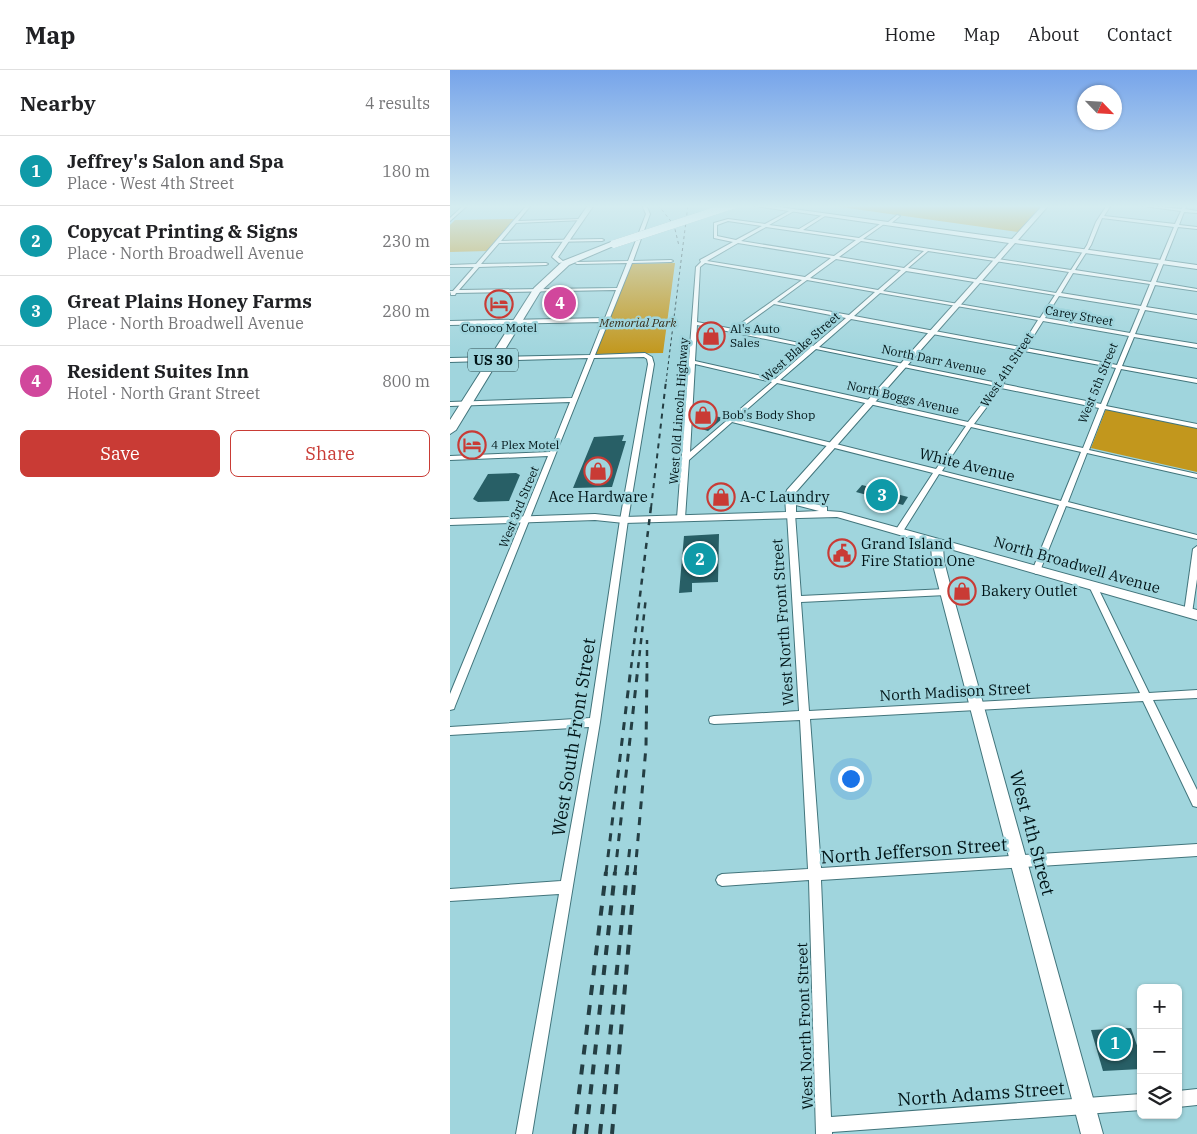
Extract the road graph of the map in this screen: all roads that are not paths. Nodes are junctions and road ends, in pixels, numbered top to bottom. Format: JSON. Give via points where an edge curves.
{"nodes":[{"id":1,"x":487,"y":255,"type":"edge"},
{"id":2,"x":557,"y":255,"type":"edge"},
{"id":3,"x":583,"y":255,"type":"edge"},
{"id":4,"x":633,"y":255,"type":"edge"},
{"id":5,"x":713,"y":255,"type":"edge"},
{"id":6,"x":810,"y":255,"type":"edge"},
{"id":7,"x":842,"y":255,"type":"edge"},
{"id":8,"x":922,"y":255,"type":"edge"},
{"id":9,"x":960,"y":255,"type":"edge"},
{"id":10,"x":1002,"y":255,"type":"edge"},
{"id":11,"x":1083,"y":255,"type":"edge"},
{"id":12,"x":1110,"y":255,"type":"edge"},
{"id":13,"x":1164,"y":255,"type":"edge"},
{"id":14,"x":836,"y":259,"type":"junction"},
{"id":15,"x":997,"y":260,"type":"junction"},
{"id":16,"x":671,"y":261,"type":"dead end"},
{"id":17,"x":702,"y":261,"type":"junction"},
{"id":18,"x":630,"y":262,"type":"junction"},
{"id":19,"x":1161,"y":262,"type":"junction"},
{"id":20,"x":563,"y":263,"type":"junction"},
{"id":21,"x":577,"y":263,"type":"dead end"},
{"id":22,"x":546,"y":264,"type":"dead end"},
{"id":23,"x":478,"y":265,"type":"junction"},
{"id":24,"x":450,"y":266,"type":"edge"},
{"id":25,"x":1197,"y":267,"type":"edge"},
{"id":26,"x":905,"y":270,"type":"junction"},
{"id":27,"x":1072,"y":271,"type":"junction"},
{"id":28,"x":808,"y":279,"type":"junction"},
{"id":29,"x":978,"y":282,"type":"junction"},
{"id":30,"x":1152,"y":283,"type":"junction"},
{"id":31,"x":618,"y":289,"type":"junction"},
{"id":32,"x":537,"y":290,"type":"junction"},
{"id":33,"x":1197,"y":290,"type":"edge"},
{"id":34,"x":452,"y":292,"type":"edge"},
{"id":35,"x":880,"y":292,"type":"junction"},
{"id":36,"x":1056,"y":294,"type":"junction"},
{"id":37,"x":450,"y":297,"type":"edge"},
{"id":38,"x":774,"y":303,"type":"junction"},
{"id":39,"x":957,"y":305,"type":"junction"},
{"id":40,"x":1142,"y":308,"type":"junction"},
{"id":41,"x":1197,"y":316,"type":"edge"},
{"id":42,"x":851,"y":317,"type":"junction"},
{"id":43,"x":1040,"y":319,"type":"junction"},
{"id":44,"x":606,"y":320,"type":"junction"},
{"id":45,"x":517,"y":321,"type":"junction"},
{"id":46,"x":450,"y":323,"type":"edge"},
{"id":47,"x":695,"y":323,"type":"junction"},
{"id":48,"x":734,"y":331,"type":"junction"},
{"id":49,"x":933,"y":332,"type":"junction"},
{"id":50,"x":1131,"y":335,"type":"junction"},
{"id":51,"x":1197,"y":346,"type":"edge"},
{"id":52,"x":816,"y":347,"type":"junction"},
{"id":53,"x":1021,"y":349,"type":"junction"},
{"id":54,"x":591,"y":356,"type":"junction"},
{"id":55,"x":494,"y":359,"type":"junction"},
{"id":56,"x":450,"y":360,"type":"edge"},
{"id":57,"x":692,"y":362,"type":"junction"},
{"id":58,"x":904,"y":365,"type":"junction"},
{"id":59,"x":1118,"y":367,"type":"junction"},
{"id":60,"x":777,"y":381,"type":"junction"},
{"id":61,"x":1197,"y":382,"type":"edge"},
{"id":62,"x":999,"y":385,"type":"junction"},
{"id":63,"x":574,"y":400,"type":"junction"},
{"id":64,"x":870,"y":402,"type":"junction"},
{"id":65,"x":466,"y":403,"type":"junction"},
{"id":66,"x":450,"y":404,"type":"edge"},
{"id":67,"x":1102,"y":406,"type":"junction"},
{"id":68,"x":731,"y":420,"type":"junction"},
{"id":69,"x":970,"y":425,"type":"junction"},
{"id":70,"x":1197,"y":426,"type":"edge"},
{"id":71,"x":450,"y":430,"type":"edge"},
{"id":72,"x":831,"y":445,"type":"junction"},
{"id":73,"x":1084,"y":450,"type":"junction"},
{"id":74,"x":552,"y":454,"type":"junction"},
{"id":75,"x":450,"y":458,"type":"edge"},
{"id":76,"x":686,"y":459,"type":"junction"},
{"id":77,"x":937,"y":472,"type":"junction"},
{"id":78,"x":1197,"y":476,"type":"edge"},
{"id":79,"x":790,"y":497,"type":"junction"},
{"id":80,"x":1063,"y":504,"type":"junction"},
{"id":81,"x":792,"y":514,"type":"junction"},
{"id":82,"x":838,"y":514,"type":"junction"},
{"id":83,"x":681,"y":518,"type":"junction"},
{"id":84,"x":624,"y":520,"type":"junction"},
{"id":85,"x":450,"y":522,"type":"edge"},
{"id":86,"x":524,"y":523,"type":"junction"},
{"id":87,"x":450,"y":530,"type":"edge"},
{"id":88,"x":899,"y":532,"type":"junction"},
{"id":89,"x":1197,"y":537,"type":"edge"},
{"id":90,"x":938,"y":542,"type":"junction"},
{"id":91,"x":1197,"y":549,"type":"edge"},
{"id":92,"x":1036,"y":571,"type":"junction"},
{"id":93,"x":1093,"y":586,"type":"junction"},
{"id":94,"x":946,"y":592,"type":"junction"},
{"id":95,"x":798,"y":599,"type":"junction"},
{"id":96,"x":1192,"y":614,"type":"edge"},
{"id":97,"x":1197,"y":694,"type":"edge"},
{"id":98,"x":1146,"y":698,"type":"junction"},
{"id":99,"x":976,"y":704,"type":"junction"},
{"id":100,"x":450,"y":706,"type":"edge"},
{"id":101,"x":805,"y":715,"type":"junction"},
{"id":102,"x":714,"y":720,"type":"dead end"},
{"id":103,"x":594,"y":722,"type":"junction"},
{"id":104,"x":450,"y":732,"type":"edge"},
{"id":105,"x":1197,"y":802,"type":"edge"},
{"id":106,"x":1197,"y":850,"type":"edge"},
{"id":107,"x":1019,"y":862,"type":"junction"},
{"id":108,"x":815,"y":875,"type":"junction"},
{"id":109,"x":722,"y":880,"type":"dead end"},
{"id":110,"x":567,"y":887,"type":"junction"},
{"id":111,"x":450,"y":895,"type":"edge"},
{"id":112,"x":1197,"y":1098,"type":"edge"},
{"id":113,"x":1182,"y":1099,"type":"edge"},
{"id":114,"x":1137,"y":1102,"type":"edge"},
{"id":115,"x":1084,"y":1106,"type":"junction"},
{"id":116,"x":824,"y":1130,"type":"edge"},
{"id":117,"x":524,"y":1134,"type":"edge"},
{"id":118,"x":1092,"y":1134,"type":"edge"}],
"edges":[{"from":1,"to":23,"type":"street"},
{"from":2,"to":20,"type":"street","via":[[555,258]]},
{"from":3,"to":20,"type":"highway","number":"US 30"},
{"from":4,"to":18,"type":"street","name":"West 3rd Street"},
{"from":5,"to":17,"type":"street"},
{"from":6,"to":14,"type":"street"},
{"from":7,"to":14,"type":"street"},
{"from":8,"to":26,"type":"street","name":"West Blake Street"},
{"from":9,"to":15,"type":"street"},
{"from":10,"to":15,"type":"street"},
{"from":11,"to":27,"type":"street","name":"West 4th Street"},
{"from":12,"to":19,"type":"street"},
{"from":13,"to":19,"type":"street","name":"West 5th Street"},
{"from":14,"to":26,"type":"street"},
{"from":14,"to":28,"type":"street"},
{"from":15,"to":27,"type":"street"},
{"from":15,"to":29,"type":"street"},
{"from":16,"to":18,"type":"street"},
{"from":17,"to":28,"type":"street","name":"Carey Street"},
{"from":17,"to":47,"type":"street","name":"West Old Lincoln Highway","via":[[698,267]]},
{"from":18,"to":21,"type":"street"},
{"from":18,"to":31,"type":"street","name":"West 3rd Street"},
{"from":19,"to":25,"type":"street"},
{"from":19,"to":30,"type":"street","name":"West 5th Street"},
{"from":20,"to":32,"type":"highway","number":"US 30"},
{"from":22,"to":23,"type":"street"},
{"from":23,"to":24,"type":"street"},
{"from":23,"to":34,"type":"street"},
{"from":26,"to":29,"type":"street"},
{"from":26,"to":35,"type":"street","name":"West Blake Street"},
{"from":27,"to":30,"type":"street"},
{"from":27,"to":36,"type":"street","name":"West 4th Street"},
{"from":28,"to":35,"type":"street","name":"Carey Street"},
{"from":28,"to":38,"type":"street"},
{"from":29,"to":36,"type":"street"},
{"from":29,"to":39,"type":"street"},
{"from":30,"to":33,"type":"street"},
{"from":30,"to":40,"type":"street","name":"West 5th Street"},
{"from":31,"to":32,"type":"street"},
{"from":31,"to":44,"type":"street","name":"West 3rd Street"},
{"from":32,"to":34,"type":"street"},
{"from":32,"to":45,"type":"highway","number":"US 30"},
{"from":34,"to":37,"type":"street"},
{"from":35,"to":39,"type":"street","name":"Carey Street"},
{"from":35,"to":42,"type":"street","name":"West Blake Street"},
{"from":36,"to":40,"type":"street"},
{"from":36,"to":43,"type":"street","name":"West 4th Street"},
{"from":38,"to":42,"type":"street"},
{"from":38,"to":48,"type":"street"},
{"from":39,"to":43,"type":"street","name":"Carey Street"},
{"from":39,"to":49,"type":"street"},
{"from":40,"to":41,"type":"street"},
{"from":40,"to":50,"type":"street","name":"West 5th Street"},
{"from":42,"to":49,"type":"street"},
{"from":42,"to":52,"type":"street","name":"West Blake Street"},
{"from":43,"to":50,"type":"street","name":"Carey Street"},
{"from":43,"to":53,"type":"street","name":"West 4th Street"},
{"from":44,"to":45,"type":"street"},
{"from":44,"to":54,"type":"street","name":"West 3rd Street"},
{"from":45,"to":46,"type":"street"},
{"from":45,"to":55,"type":"highway","number":"US 30"},
{"from":47,"to":48,"type":"street","name":"North Darr Avenue"},
{"from":47,"to":57,"type":"street","name":"West Old Lincoln Highway"},
{"from":48,"to":52,"type":"street","name":"North Darr Avenue"},
{"from":49,"to":53,"type":"street"},
{"from":49,"to":58,"type":"street"},
{"from":50,"to":51,"type":"street","name":"Carey Street"},
{"from":50,"to":59,"type":"street","name":"West 5th Street"},
{"from":52,"to":58,"type":"street","name":"North Darr Avenue"},
{"from":52,"to":60,"type":"street","name":"West Blake Street"},
{"from":53,"to":59,"type":"street"},
{"from":53,"to":62,"type":"street","name":"West 4th Street"},
{"from":54,"to":55,"type":"street"},
{"from":54,"to":63,"type":"street","name":"West 3rd Street"},
{"from":54,"to":84,"type":"street","name":"West South Front Street","via":[[638,355],[650,358]]},
{"from":55,"to":56,"type":"street"},
{"from":55,"to":65,"type":"highway","number":"US 30"},
{"from":57,"to":60,"type":"street","name":"North Boggs Avenue"},
{"from":57,"to":76,"type":"street","name":"West Old Lincoln Highway"},
{"from":58,"to":62,"type":"street","name":"North Darr Avenue"},
{"from":58,"to":64,"type":"street"},
{"from":59,"to":61,"type":"street"},
{"from":59,"to":67,"type":"street","name":"West 5th Street"},
{"from":60,"to":64,"type":"street","name":"North Boggs Avenue"},
{"from":60,"to":68,"type":"street","name":"West Blake Street"},
{"from":62,"to":67,"type":"street","name":"North Darr Avenue"},
{"from":62,"to":69,"type":"street","name":"West 4th Street"},
{"from":63,"to":65,"type":"street"},
{"from":63,"to":74,"type":"street","name":"West 3rd Street"},
{"from":64,"to":69,"type":"street","name":"North Boggs Avenue"},
{"from":64,"to":72,"type":"street"},
{"from":65,"to":66,"type":"street"},
{"from":65,"to":71,"type":"highway","number":"US 30"},
{"from":67,"to":70,"type":"street","name":"North Darr Avenue"},
{"from":67,"to":73,"type":"street","name":"West 5th Street"},
{"from":68,"to":72,"type":"street","name":"White Avenue"},
{"from":68,"to":76,"type":"street","name":"West Blake Street"},
{"from":69,"to":73,"type":"street","name":"North Boggs Avenue"},
{"from":69,"to":77,"type":"street","name":"West 4th Street"},
{"from":72,"to":77,"type":"street","name":"White Avenue"},
{"from":72,"to":79,"type":"street"},
{"from":73,"to":78,"type":"street","name":"North Boggs Avenue"},
{"from":73,"to":80,"type":"street","name":"West 5th Street"},
{"from":74,"to":75,"type":"street"},
{"from":74,"to":86,"type":"street","name":"West 3rd Street"},
{"from":76,"to":83,"type":"street","name":"West Old Lincoln Highway"},
{"from":77,"to":80,"type":"street","name":"White Avenue"},
{"from":77,"to":88,"type":"street","name":"West 4th Street"},
{"from":79,"to":81,"type":"street","name":"West North Front Street"},
{"from":79,"to":82,"type":"street","via":[[796,502]]},
{"from":80,"to":89,"type":"street","name":"White Avenue"},
{"from":80,"to":92,"type":"street","name":"West 5th Street"},
{"from":81,"to":82,"type":"street","name":"North Broadwell Avenue"},
{"from":81,"to":83,"type":"street","name":"North Broadwell Avenue"},
{"from":81,"to":95,"type":"street","name":"West North Front Street"},
{"from":82,"to":88,"type":"street","name":"North Broadwell Avenue"},
{"from":83,"to":84,"type":"street","name":"North Broadwell Avenue"},
{"from":84,"to":86,"type":"street","name":"North Broadwell Avenue","via":[[604,525]]},
{"from":84,"to":103,"type":"street","name":"West South Front Street"},
{"from":85,"to":86,"type":"street","name":"North Broadwell Avenue"},
{"from":86,"to":87,"type":"street","name":"North Broadwell Avenue"},
{"from":86,"to":100,"type":"street","name":"West 3rd Street"},
{"from":88,"to":90,"type":"street","name":"North Broadwell Avenue"},
{"from":90,"to":92,"type":"street","name":"North Broadwell Avenue"},
{"from":90,"to":94,"type":"street","name":"West 4th Street","via":[[938,561]]},
{"from":91,"to":96,"type":"street"},
{"from":92,"to":93,"type":"street","name":"North Broadwell Avenue"},
{"from":93,"to":96,"type":"street","name":"North Broadwell Avenue"},
{"from":93,"to":98,"type":"street"},
{"from":94,"to":95,"type":"street"},
{"from":94,"to":99,"type":"street","name":"West 4th Street"},
{"from":95,"to":101,"type":"street","name":"West North Front Street"},
{"from":97,"to":98,"type":"street","name":"North Madison Street"},
{"from":98,"to":99,"type":"street","name":"North Madison Street"},
{"from":98,"to":105,"type":"street"},
{"from":99,"to":101,"type":"street","name":"North Madison Street"},
{"from":99,"to":107,"type":"street","name":"West 4th Street"},
{"from":101,"to":102,"type":"street","name":"North Madison Street"},
{"from":101,"to":108,"type":"street","name":"West North Front Street"},
{"from":103,"to":104,"type":"street"},
{"from":103,"to":110,"type":"street","name":"West South Front Street"},
{"from":106,"to":107,"type":"street","name":"North Jefferson Street"},
{"from":107,"to":108,"type":"street","name":"North Jefferson Street"},
{"from":107,"to":115,"type":"street","name":"West 4th Street"},
{"from":108,"to":109,"type":"street","name":"North Jefferson Street"},
{"from":108,"to":116,"type":"street","name":"West North Front Street"},
{"from":110,"to":111,"type":"street"},
{"from":110,"to":117,"type":"street","name":"West South Front Street"},
{"from":112,"to":113,"type":"street"},
{"from":114,"to":115,"type":"street","name":"North Adams Street"},
{"from":115,"to":116,"type":"street","name":"North Adams Street"},
{"from":115,"to":118,"type":"street","name":"West 4th Street"}]}
